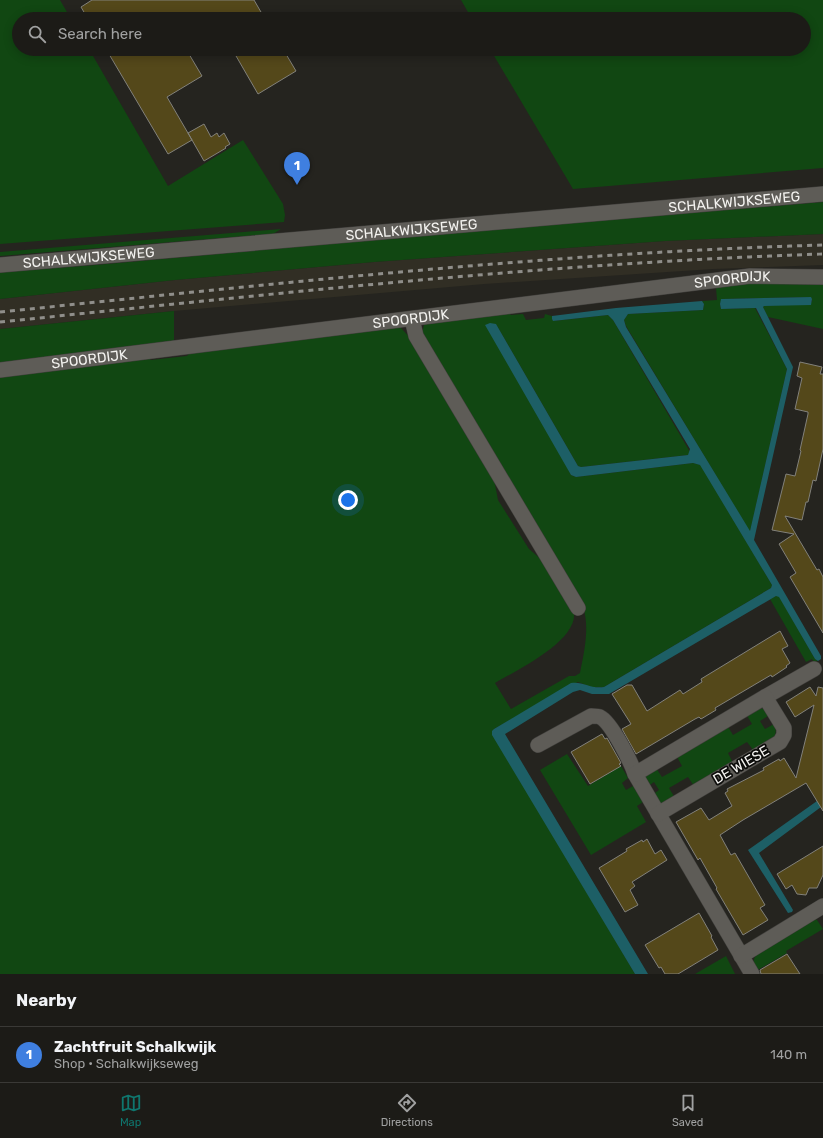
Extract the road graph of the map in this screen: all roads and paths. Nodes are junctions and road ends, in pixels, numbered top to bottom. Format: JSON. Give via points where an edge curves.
{"nodes":[{"id":1,"x":823,"y":194,"type":"edge"},
{"id":2,"x":0,"y":265,"type":"edge"},
{"id":3,"x":823,"y":277,"type":"edge"},
{"id":4,"x":412,"y":319,"type":"junction"},
{"id":5,"x":0,"y":370,"type":"edge"},
{"id":6,"x":578,"y":608,"type":"dead end"},
{"id":7,"x":814,"y":669,"type":"dead end"},
{"id":8,"x":765,"y":697,"type":"junction"},
{"id":9,"x":538,"y":745,"type":"dead end"},
{"id":10,"x":635,"y":774,"type":"junction"},
{"id":11,"x":658,"y":814,"type":"junction"},
{"id":12,"x":823,"y":906,"type":"edge"},
{"id":13,"x":741,"y":956,"type":"junction"},
{"id":14,"x":752,"y":974,"type":"edge"}],
"edges":[{"from":1,"to":2,"type":"street","name":"SCHALKWIJKSEWEG"},
{"from":3,"to":4,"type":"street","name":"SPOORDIJK","via":[[750,276]]},
{"from":4,"to":5,"type":"street","name":"SPOORDIJK"},
{"from":4,"to":6,"type":"street","via":[[416,336]]},
{"from":7,"to":8,"type":"street"},
{"from":8,"to":10,"type":"street"},
{"from":8,"to":11,"type":"street","name":"DE WIESE","via":[[784,728],[780,742]]},
{"from":9,"to":10,"type":"street","via":[[591,716],[599,717],[607,722],[632,764]]},
{"from":10,"to":11,"type":"street"},
{"from":11,"to":13,"type":"street"},
{"from":12,"to":13,"type":"street"},
{"from":13,"to":14,"type":"street"}]}
